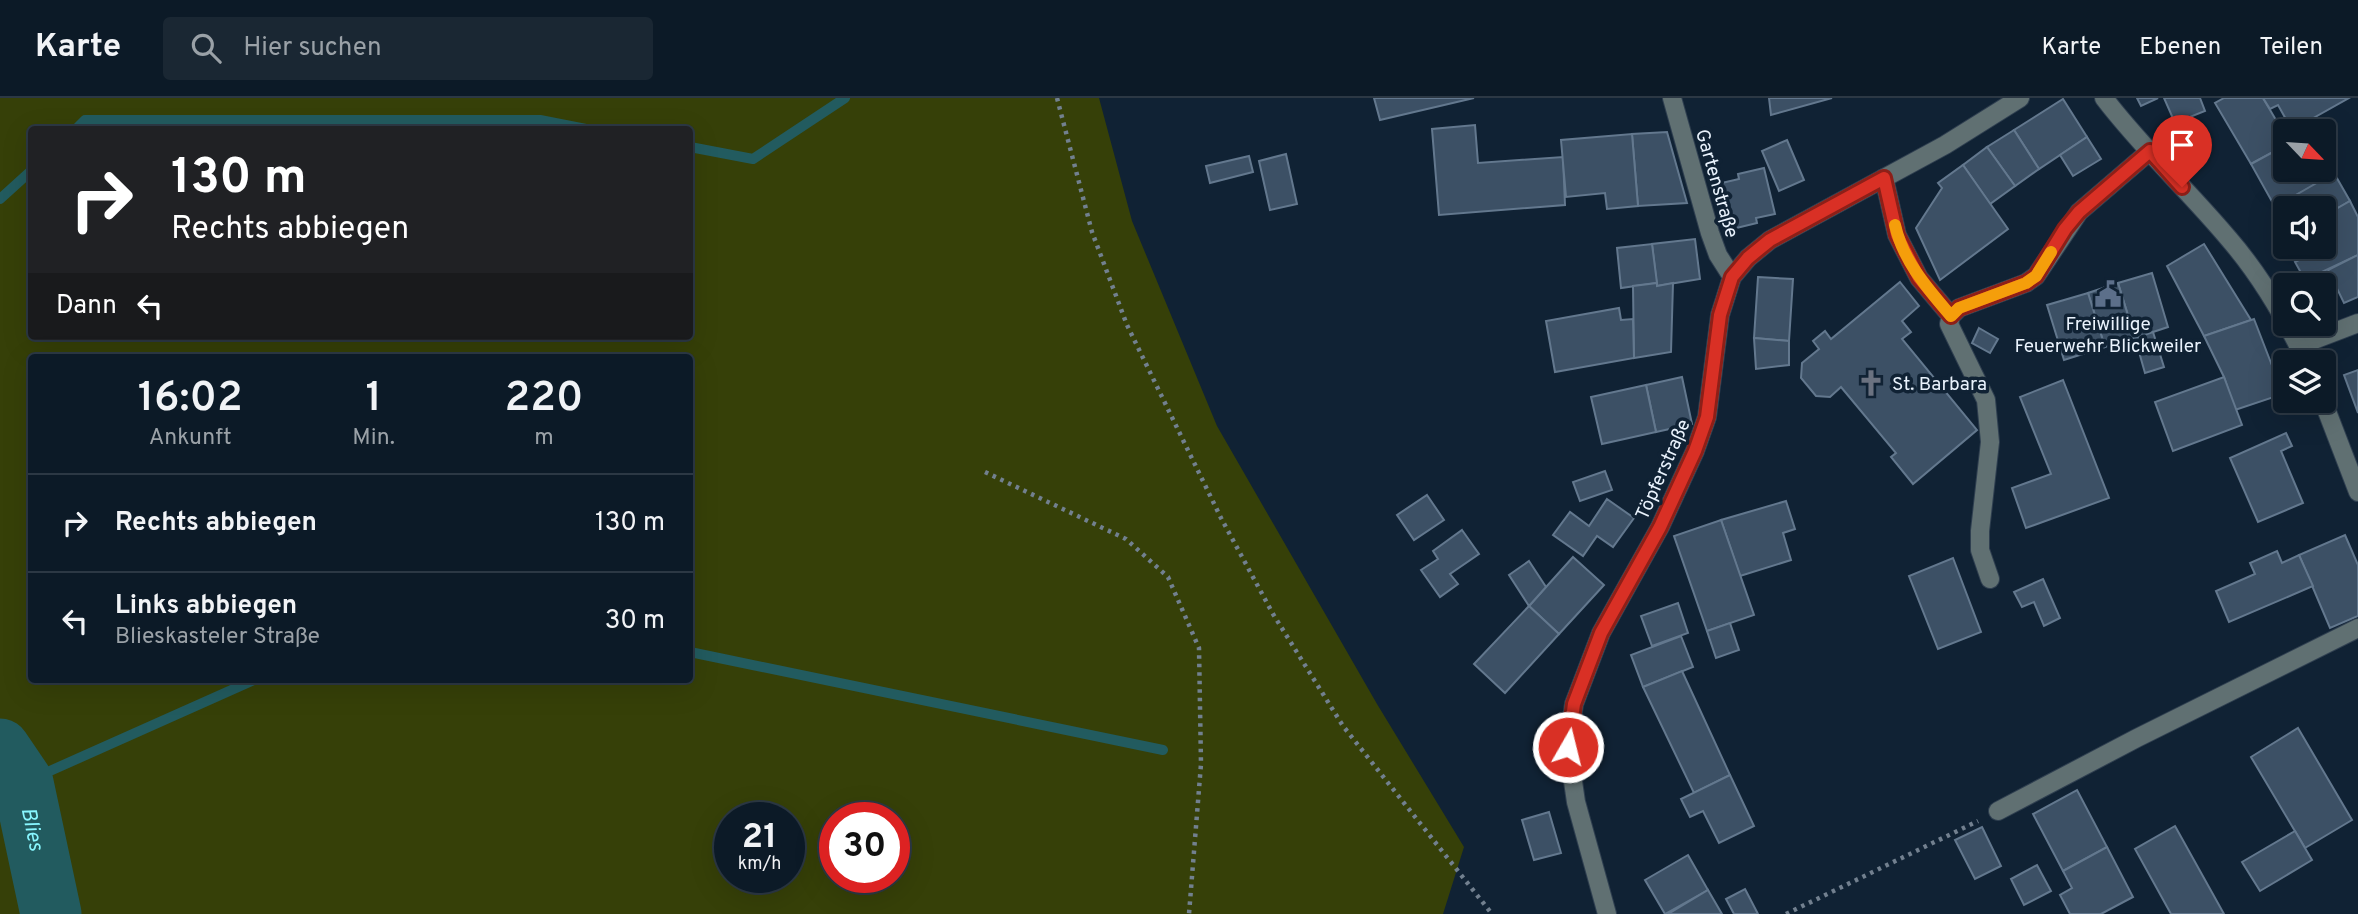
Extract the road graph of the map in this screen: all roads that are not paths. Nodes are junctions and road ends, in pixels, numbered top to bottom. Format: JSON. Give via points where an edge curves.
{"nodes":[{"id":1,"x":1672,"y":98,"type":"edge"},
{"id":2,"x":2020,"y":98,"type":"edge"},
{"id":3,"x":2104,"y":98,"type":"edge"},
{"id":4,"x":2150,"y":151,"type":"junction"},
{"id":5,"x":1884,"y":178,"type":"junction"},
{"id":6,"x":1732,"y":277,"type":"junction"},
{"id":7,"x":1951,"y":316,"type":"junction"},
{"id":8,"x":2358,"y":323,"type":"edge"},
{"id":9,"x":2298,"y":345,"type":"junction"},
{"id":10,"x":2300,"y":350,"type":"edge"},
{"id":11,"x":2328,"y":413,"type":"edge"},
{"id":12,"x":2358,"y":492,"type":"edge"},
{"id":13,"x":1990,"y":579,"type":"dead end"},
{"id":14,"x":2358,"y":628,"type":"edge"},
{"id":15,"x":1998,"y":811,"type":"road end"},
{"id":16,"x":1607,"y":914,"type":"edge"}],
"edges":[{"from":1,"to":6,"type":"street","name":"Gartenstraße","via":[[1710,233]]},
{"from":2,"to":5,"type":"street","name":"Töpferstraße"},
{"from":3,"to":4,"type":"street"},
{"from":4,"to":7,"type":"street","via":[[2079,212],[2036,276],[1959,308]]},
{"from":4,"to":9,"type":"street","via":[[2230,240]]},
{"from":5,"to":6,"type":"street","name":"Töpferstraße","via":[[1770,240]]},
{"from":5,"to":7,"type":"street","via":[[1897,235],[1919,278]]},
{"from":6,"to":16,"type":"street","name":"Töpferstraße","via":[[1720,315],[1707,417],[1695,451],[1660,527],[1601,633],[1574,704],[1568,747],[1573,780]]},
{"from":7,"to":13,"type":"street","via":[[1949,324],[1986,400],[1990,443],[1980,550]]},
{"from":8,"to":9,"type":"street"},
{"from":9,"to":10,"type":"street"},
{"from":11,"to":12,"type":"street"},
{"from":14,"to":15,"type":"street"}]}
